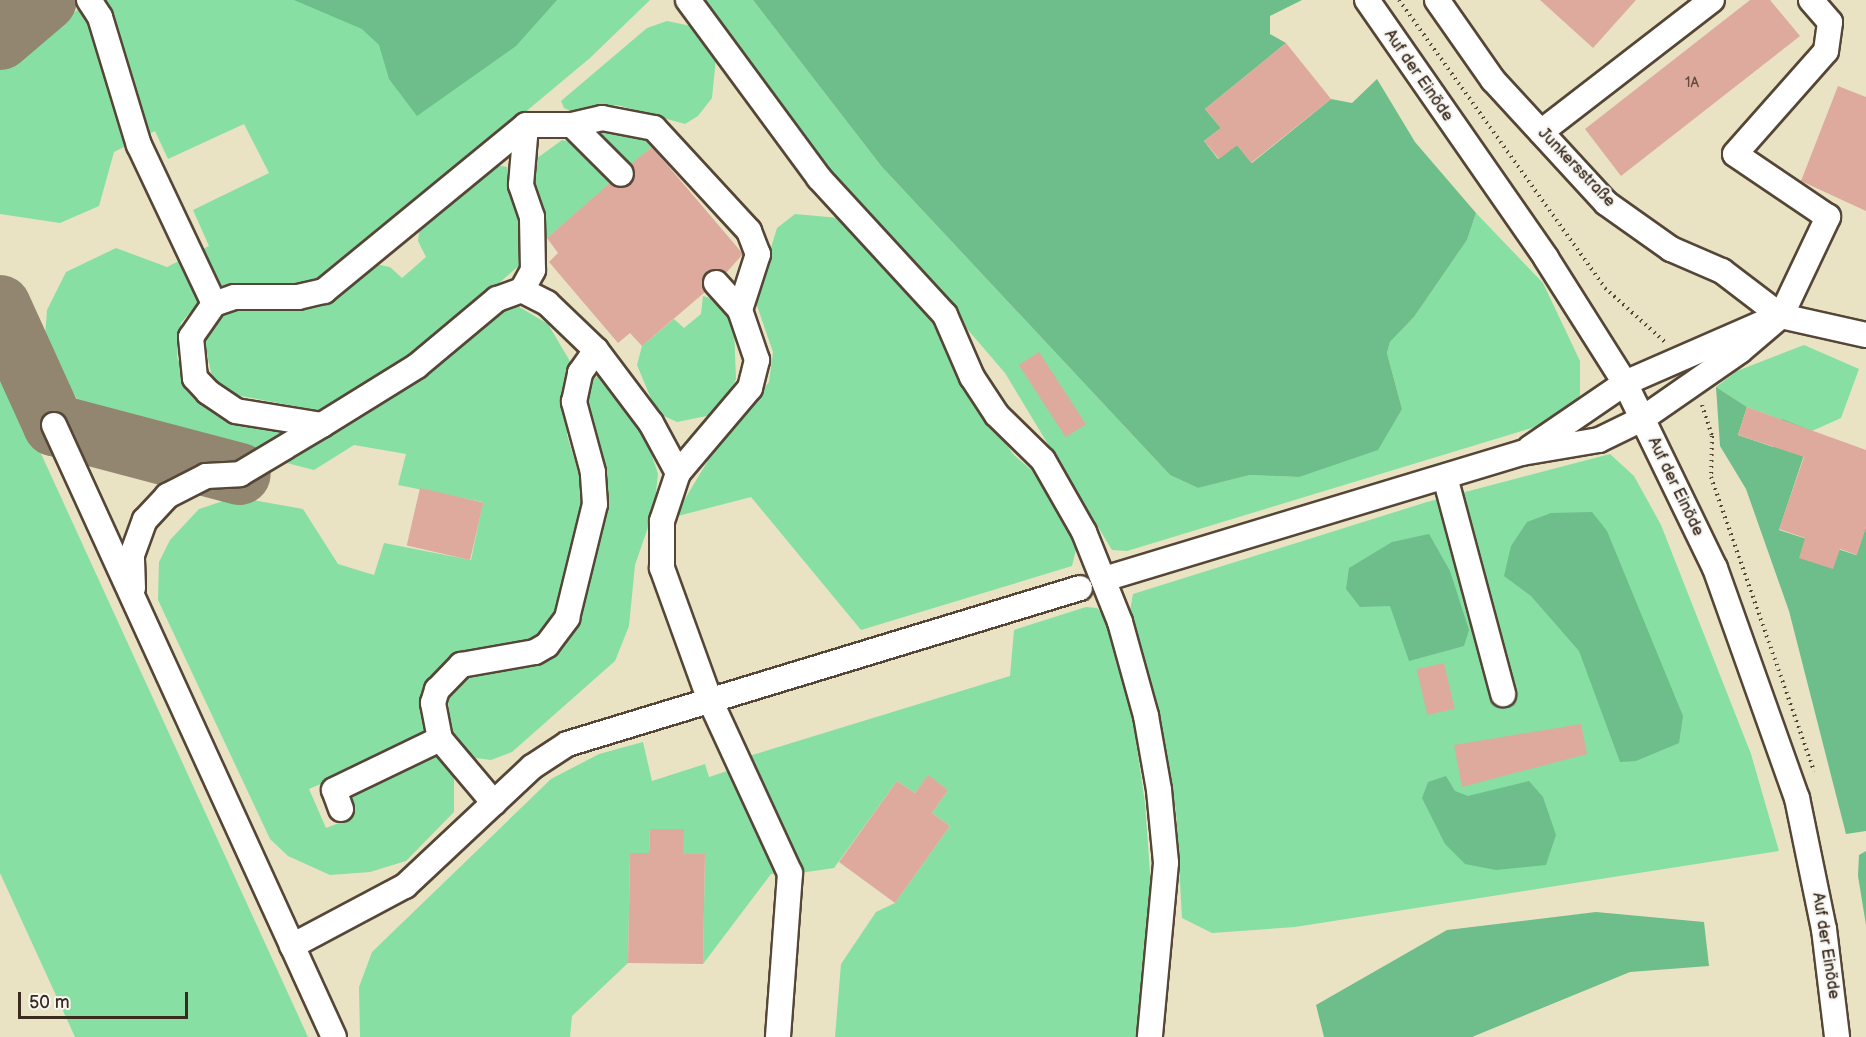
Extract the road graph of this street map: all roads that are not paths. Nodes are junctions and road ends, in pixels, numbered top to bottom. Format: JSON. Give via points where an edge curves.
{"nodes":[{"id":1,"x":89,"y":0,"type":"edge"},
{"id":2,"x":688,"y":0,"type":"edge"},
{"id":3,"x":1366,"y":0,"type":"edge"},
{"id":4,"x":1437,"y":0,"type":"edge"},
{"id":5,"x":1712,"y":0,"type":"edge"},
{"id":6,"x":1811,"y":0,"type":"edge"},
{"id":7,"x":526,"y":125,"type":"junction"},
{"id":8,"x":572,"y":125,"type":"junction"},
{"id":9,"x":1541,"y":132,"type":"junction"},
{"id":10,"x":621,"y":174,"type":"dead end"},
{"id":11,"x":716,"y":283,"type":"dead end"},
{"id":12,"x":522,"y":290,"type":"junction"},
{"id":13,"x":214,"y":304,"type":"junction"},
{"id":14,"x":740,"y":310,"type":"junction"},
{"id":15,"x":1781,"y":316,"type":"junction"},
{"id":16,"x":1866,"y":335,"type":"edge"},
{"id":17,"x":596,"y":350,"type":"junction"},
{"id":18,"x":1625,"y":383,"type":"junction"},
{"id":19,"x":1642,"y":419,"type":"junction"},
{"id":20,"x":54,"y":425,"type":"dead end"},
{"id":21,"x":322,"y":425,"type":"junction"},
{"id":22,"x":1522,"y":453,"type":"junction"},
{"id":23,"x":678,"y":473,"type":"junction"},
{"id":24,"x":1445,"y":477,"type":"junction"},
{"id":25,"x":1104,"y":579,"type":"junction"},
{"id":26,"x":1080,"y":588,"type":"dead end"},
{"id":27,"x":134,"y":598,"type":"junction"},
{"id":28,"x":1503,"y":694,"type":"dead end"},
{"id":29,"x":709,"y":698,"type":"junction"},
{"id":30,"x":440,"y":739,"type":"junction"},
{"id":31,"x":494,"y":803,"type":"junction"},
{"id":32,"x":341,"y":809,"type":"dead end"},
{"id":33,"x":292,"y":946,"type":"junction"},
{"id":34,"x":334,"y":1037,"type":"edge"},
{"id":35,"x":778,"y":1037,"type":"edge"},
{"id":36,"x":1150,"y":1037,"type":"edge"},
{"id":37,"x":1837,"y":1037,"type":"edge"}],
"edges":[{"from":1,"to":13,"type":"street","via":[[100,17],[139,145]]},
{"from":2,"to":25,"type":"street","via":[[819,178],[945,315],[972,377],[997,415],[1059,483]]},
{"from":3,"to":18,"type":"street","name":"Auf der Einöde","via":[[1546,258]]},
{"from":4,"to":9,"type":"street","name":"Junkersstraße","via":[[1493,80]]},
{"from":5,"to":9,"type":"street"},
{"from":6,"to":15,"type":"street","via":[[1830,22],[1826,51],[1736,154],[1828,217]]},
{"from":7,"to":8,"type":"street"},
{"from":7,"to":12,"type":"street","via":[[521,185],[532,217],[533,270]]},
{"from":7,"to":13,"type":"street","via":[[324,291],[298,297],[255,294]]},
{"from":8,"to":10,"type":"street"},
{"from":8,"to":14,"type":"street","via":[[602,118],[654,128],[749,231],[758,254]]},
{"from":9,"to":15,"type":"street","name":"Junkersstraße","via":[[1606,203],[1671,249],[1722,271]]},
{"from":11,"to":14,"type":"street"},
{"from":12,"to":17,"type":"street","via":[[547,303]]},
{"from":12,"to":21,"type":"street","via":[[497,299],[417,366]]},
{"from":13,"to":21,"type":"street","via":[[191,337],[195,378],[236,411]]},
{"from":14,"to":23,"type":"street","via":[[757,360],[750,388]]},
{"from":15,"to":16,"type":"street","name":"Junkersstraße"},
{"from":15,"to":18,"type":"street","via":[[1675,356]]},
{"from":15,"to":19,"type":"street"},
{"from":17,"to":23,"type":"street","via":[[651,423]]},
{"from":17,"to":30,"type":"street","via":[[580,373],[574,402],[593,472],[595,504],[567,618],[551,641],[535,651],[473,660],[448,676],[433,703]]},
{"from":18,"to":19,"type":"street","name":"Auf der Einöde"},
{"from":18,"to":22,"type":"street"},
{"from":19,"to":22,"type":"street","via":[[1599,440]]},
{"from":19,"to":37,"type":"street","name":"Auf der Einöde","via":[[1715,568],[1775,726],[1810,850]]},
{"from":20,"to":27,"type":"street"},
{"from":21,"to":27,"type":"street","via":[[240,474],[206,476],[167,496],[146,520],[132,555]]},
{"from":22,"to":24,"type":"street"},
{"from":23,"to":29,"type":"street","via":[[662,520],[662,568]]},
{"from":24,"to":25,"type":"street"},
{"from":24,"to":28,"type":"street"},
{"from":25,"to":36,"type":"street","via":[[1146,716],[1163,827],[1164,899]]},
{"from":26,"to":29,"type":"street"},
{"from":27,"to":33,"type":"street"},
{"from":29,"to":31,"type":"street","via":[[567,744]]},
{"from":29,"to":35,"type":"street","via":[[790,873]]},
{"from":30,"to":31,"type":"street"},
{"from":30,"to":32,"type":"street","via":[[334,790]]},
{"from":31,"to":33,"type":"street","via":[[405,886]]},
{"from":33,"to":34,"type":"street"}]}
